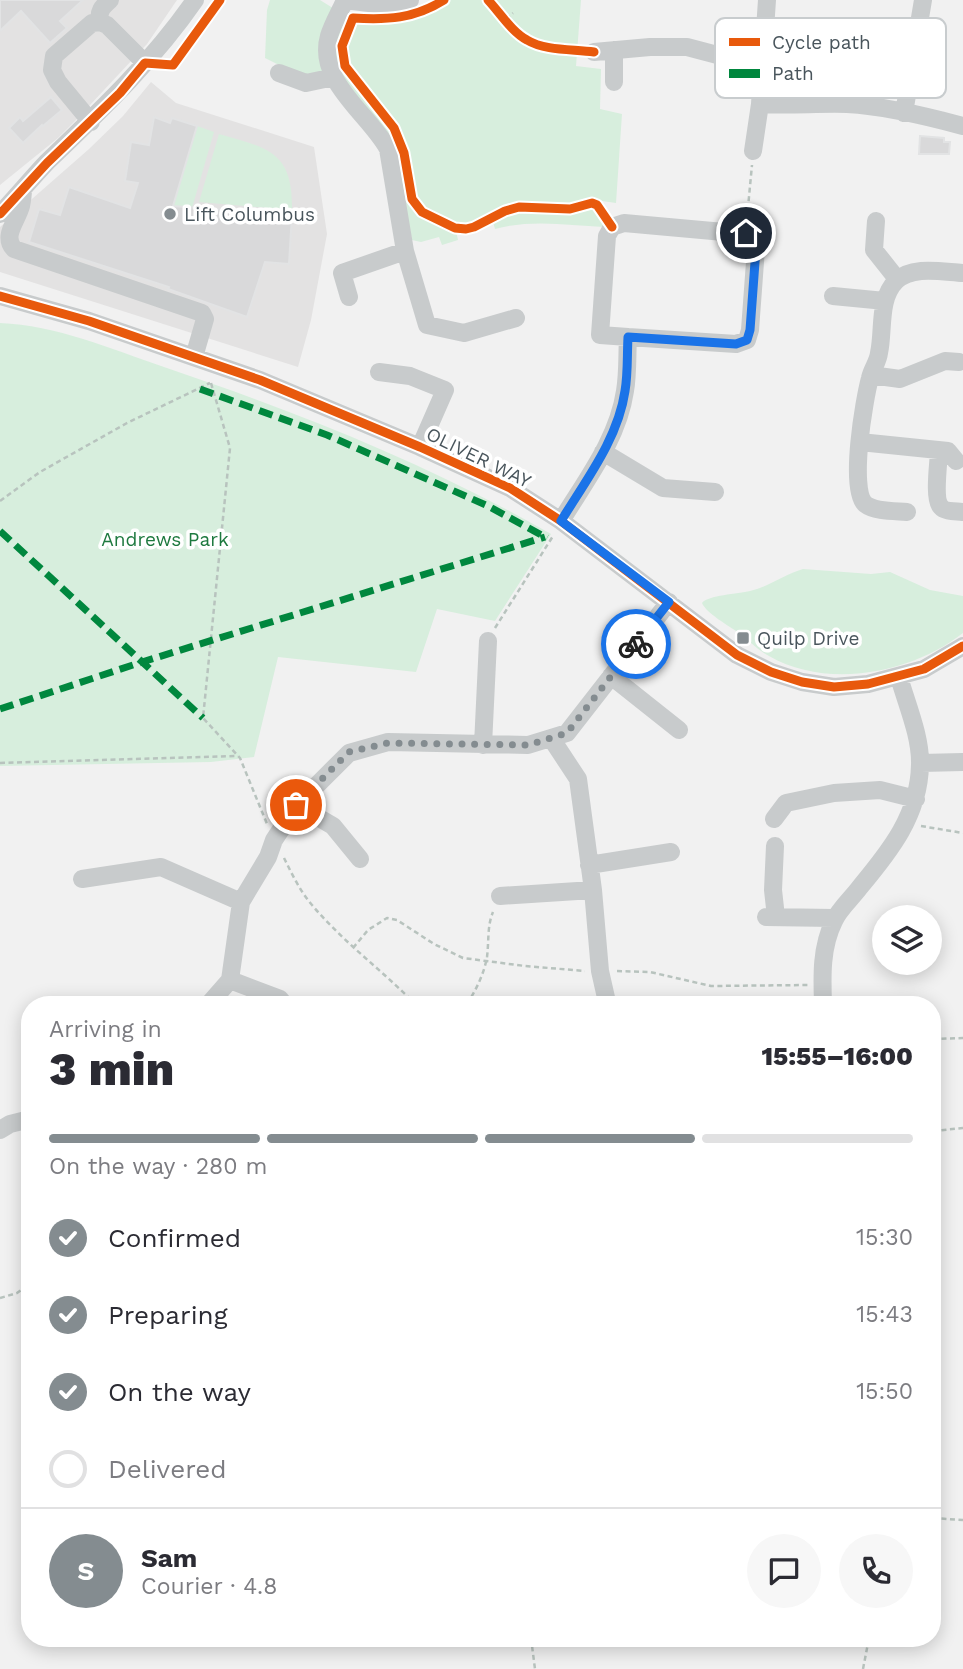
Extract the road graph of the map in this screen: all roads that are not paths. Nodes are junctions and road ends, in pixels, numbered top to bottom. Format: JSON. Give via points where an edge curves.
{"nodes":[{"id":1,"x":110,"y":0,"type":"edge"},
{"id":2,"x":195,"y":0,"type":"edge"},
{"id":3,"x":345,"y":0,"type":"edge"},
{"id":4,"x":768,"y":0,"type":"edge"},
{"id":5,"x":923,"y":0,"type":"edge"},
{"id":6,"x":406,"y":1,"type":"edge"},
{"id":7,"x":767,"y":18,"type":"edge"},
{"id":8,"x":920,"y":18,"type":"edge"},
{"id":9,"x":100,"y":22,"type":"junction"},
{"id":10,"x":614,"y":50,"type":"junction"},
{"id":11,"x":594,"y":52,"type":"dead end"},
{"id":12,"x":715,"y":54,"type":"edge"},
{"id":13,"x":145,"y":63,"type":"junction"},
{"id":14,"x":279,"y":73,"type":"dead end"},
{"id":15,"x":334,"y":77,"type":"junction"},
{"id":16,"x":614,"y":82,"type":"dead end"},
{"id":17,"x":760,"y":98,"type":"edge"},
{"id":18,"x":907,"y":98,"type":"edge"},
{"id":19,"x":760,"y":104,"type":"junction"},
{"id":20,"x":904,"y":113,"type":"junction"},
{"id":21,"x":91,"y":122,"type":"junction"},
{"id":22,"x":963,"y":126,"type":"edge"},
{"id":23,"x":753,"y":151,"type":"road end"},
{"id":24,"x":12,"y":199,"type":"edge"},
{"id":25,"x":0,"y":214,"type":"edge"},
{"id":26,"x":876,"y":221,"type":"dead end"},
{"id":27,"x":405,"y":251,"type":"junction"},
{"id":28,"x":963,"y":273,"type":"edge"},
{"id":29,"x":897,"y":279,"type":"junction"},
{"id":30,"x":0,"y":296,"type":"edge"},
{"id":31,"x":833,"y":296,"type":"dead end"},
{"id":32,"x":349,"y":297,"type":"dead end"},
{"id":33,"x":885,"y":301,"type":"junction"},
{"id":34,"x":0,"y":303,"type":"edge"},
{"id":35,"x":24,"y":304,"type":"junction"},
{"id":36,"x":516,"y":318,"type":"dead end"},
{"id":37,"x":628,"y":337,"type":"junction"},
{"id":38,"x":194,"y":357,"type":"junction"},
{"id":39,"x":959,"y":362,"type":"dead end"},
{"id":40,"x":379,"y":372,"type":"dead end"},
{"id":41,"x":871,"y":376,"type":"junction"},
{"id":42,"x":860,"y":442,"type":"junction"},
{"id":43,"x":420,"y":447,"type":"junction"},
{"id":44,"x":939,"y":450,"type":"junction"},
{"id":45,"x":603,"y":452,"type":"junction"},
{"id":46,"x":956,"y":461,"type":"dead end"},
{"id":47,"x":715,"y":492,"type":"dead end"},
{"id":48,"x":907,"y":512,"type":"dead end"},
{"id":49,"x":963,"y":512,"type":"edge"},
{"id":50,"x":561,"y":521,"type":"junction"},
{"id":51,"x":669,"y":602,"type":"junction"},
{"id":52,"x":488,"y":641,"type":"road end"},
{"id":53,"x":963,"y":646,"type":"edge"},
{"id":54,"x":611,"y":676,"type":"junction"},
{"id":55,"x":899,"y":677,"type":"junction"},
{"id":56,"x":679,"y":730,"type":"dead end"},
{"id":57,"x":551,"y":738,"type":"junction"},
{"id":58,"x":483,"y":745,"type":"junction"},
{"id":59,"x":963,"y":762,"type":"edge"},
{"id":60,"x":921,"y":763,"type":"junction"},
{"id":61,"x":916,"y":799,"type":"junction"},
{"id":62,"x":296,"y":805,"type":"junction"},
{"id":63,"x":774,"y":819,"type":"dead end"},
{"id":64,"x":775,"y":846,"type":"dead end"},
{"id":65,"x":671,"y":852,"type":"dead end"},
{"id":66,"x":360,"y":859,"type":"dead end"},
{"id":67,"x":589,"y":865,"type":"junction"},
{"id":68,"x":82,"y":879,"type":"dead end"},
{"id":69,"x":593,"y":890,"type":"junction"},
{"id":70,"x":500,"y":896,"type":"road end"},
{"id":71,"x":241,"y":902,"type":"junction"},
{"id":72,"x":834,"y":918,"type":"junction"},
{"id":73,"x":230,"y":979,"type":"junction"},
{"id":74,"x":216,"y":996,"type":"edge"},
{"id":75,"x":272,"y":996,"type":"edge"},
{"id":76,"x":606,"y":996,"type":"edge"},
{"id":77,"x":822,"y":996,"type":"edge"},
{"id":78,"x":21,"y":1121,"type":"edge"},
{"id":79,"x":0,"y":1130,"type":"edge"}],
"edges":[{"from":1,"to":9,"type":"street","via":[[101,8]]},
{"from":2,"to":13,"type":"street"},
{"from":3,"to":6,"type":"street","via":[[385,5]]},
{"from":3,"to":15,"type":"street","via":[[328,43]]},
{"from":4,"to":7,"type":"street"},
{"from":5,"to":8,"type":"street"},
{"from":9,"to":13,"type":"street"},
{"from":9,"to":21,"type":"street","via":[[92,23],[54,56],[52,70]]},
{"from":10,"to":11,"type":"street"},
{"from":10,"to":12,"type":"street","via":[[687,47]]},
{"from":10,"to":16,"type":"street"},
{"from":13,"to":21,"type":"street"},
{"from":14,"to":15,"type":"street","via":[[306,83]]},
{"from":15,"to":27,"type":"street","via":[[388,149]]},
{"from":17,"to":19,"type":"street"},
{"from":18,"to":20,"type":"street"},
{"from":19,"to":20,"type":"street","via":[[848,104]]},
{"from":19,"to":23,"type":"street"},
{"from":20,"to":22,"type":"street"},
{"from":21,"to":24,"type":"street"},
{"from":24,"to":25,"type":"street"},
{"from":24,"to":38,"type":"street","via":[[21,206],[9,236],[14,249],[202,313],[205,319]]},
{"from":26,"to":29,"type":"street","via":[[874,250]]},
{"from":27,"to":32,"type":"street","via":[[342,273]]},
{"from":27,"to":36,"type":"street","via":[[427,326],[464,333]]},
{"from":28,"to":29,"type":"street","via":[[915,272]]},
{"from":29,"to":33,"type":"street"},
{"from":30,"to":35,"type":"street","name":"OLIVER WAY"},
{"from":31,"to":33,"type":"street"},
{"from":33,"to":41,"type":"street","via":[[880,350]]},
{"from":34,"to":35,"type":"street","name":"OLIVER WAY"},
{"from":35,"to":38,"type":"street","name":"OLIVER WAY"},
{"from":37,"to":37,"type":"street","via":[[600,335],[607,236],[612,227],[624,223],[757,235],[747,340],[736,344]]},
{"from":37,"to":45,"type":"street","via":[[626,390]]},
{"from":38,"to":43,"type":"street","name":"OLIVER WAY"},
{"from":39,"to":41,"type":"street","via":[[945,361],[900,379]]},
{"from":40,"to":43,"type":"street","via":[[410,376],[445,390]]},
{"from":41,"to":42,"type":"street"},
{"from":42,"to":44,"type":"street"},
{"from":42,"to":48,"type":"street","via":[[857,487],[864,503]]},
{"from":43,"to":50,"type":"street","name":"OLIVER WAY","via":[[510,488]]},
{"from":44,"to":46,"type":"street"},
{"from":44,"to":49,"type":"street","via":[[939,504]]},
{"from":45,"to":47,"type":"street","via":[[663,488]]},
{"from":45,"to":50,"type":"street"},
{"from":50,"to":51,"type":"street","name":"OLIVER WAY"},
{"from":51,"to":54,"type":"street"},
{"from":51,"to":55,"type":"street","name":"OLIVER WAY","via":[[737,655],[771,672],[834,687]]},
{"from":52,"to":58,"type":"street"},
{"from":53,"to":55,"type":"street","name":"OLIVER WAY"},
{"from":54,"to":56,"type":"street"},
{"from":54,"to":57,"type":"street","via":[[567,733]]},
{"from":55,"to":60,"type":"street"},
{"from":57,"to":58,"type":"street","via":[[528,745]]},
{"from":57,"to":67,"type":"street","via":[[578,779]]},
{"from":58,"to":62,"type":"street","via":[[388,743],[349,752]]},
{"from":59,"to":60,"type":"street"},
{"from":60,"to":61,"type":"street"},
{"from":61,"to":63,"type":"street","via":[[880,790],[834,793],[786,803]]},
{"from":61,"to":72,"type":"street","via":[[888,853]]},
{"from":62,"to":66,"type":"street","via":[[333,827]]},
{"from":62,"to":71,"type":"street"},
{"from":64,"to":72,"type":"street","via":[[771,917]]},
{"from":65,"to":67,"type":"street"},
{"from":67,"to":69,"type":"street"},
{"from":68,"to":71,"type":"street","via":[[161,867]]},
{"from":69,"to":70,"type":"street"},
{"from":69,"to":76,"type":"street"},
{"from":71,"to":73,"type":"street"},
{"from":72,"to":77,"type":"street","via":[[824,946]]},
{"from":73,"to":74,"type":"street"},
{"from":73,"to":75,"type":"street"},
{"from":78,"to":79,"type":"street"}]}
